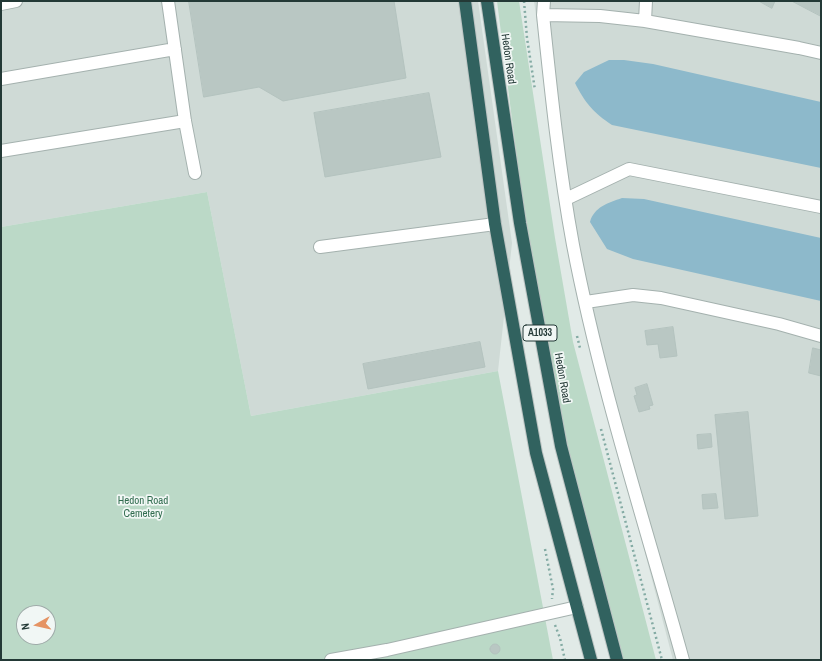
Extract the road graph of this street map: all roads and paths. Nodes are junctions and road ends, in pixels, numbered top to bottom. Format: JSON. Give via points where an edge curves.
{"nodes":[{"id":1,"x":16,"y":1,"type":"edge"},
{"id":2,"x":168,"y":1,"type":"edge"},
{"id":3,"x":465,"y":1,"type":"edge"},
{"id":4,"x":487,"y":1,"type":"edge"},
{"id":5,"x":544,"y":1,"type":"edge"},
{"id":6,"x":646,"y":1,"type":"edge"},
{"id":7,"x":1,"y":4,"type":"edge"},
{"id":8,"x":543,"y":15,"type":"junction"},
{"id":9,"x":645,"y":21,"type":"junction"},
{"id":10,"x":175,"y":49,"type":"junction"},
{"id":11,"x":821,"y":53,"type":"edge"},
{"id":12,"x":1,"y":79,"type":"edge"},
{"id":13,"x":185,"y":121,"type":"junction"},
{"id":14,"x":1,"y":151,"type":"edge"},
{"id":15,"x":195,"y":173,"type":"dead end"},
{"id":16,"x":566,"y":199,"type":"junction"},
{"id":17,"x":821,"y":207,"type":"edge"},
{"id":18,"x":495,"y":224,"type":"junction"},
{"id":19,"x":320,"y":247,"type":"dead end"},
{"id":20,"x":586,"y":302,"type":"junction"},
{"id":21,"x":821,"y":336,"type":"edge"},
{"id":22,"x":576,"y":607,"type":"junction"},
{"id":23,"x":330,"y":660,"type":"edge"},
{"id":24,"x":590,"y":660,"type":"edge"},
{"id":25,"x":617,"y":660,"type":"edge"},
{"id":26,"x":683,"y":660,"type":"edge"}],
"edges":[{"from":1,"to":7,"type":"lane"},
{"from":2,"to":10,"type":"lane"},
{"from":3,"to":18,"type":"highway","number":"A1033"},
{"from":4,"to":25,"type":"highway","name":"Hedon Road","number":"A1033","via":[[520,223],[561,446]]},
{"from":5,"to":8,"type":"lane"},
{"from":6,"to":9,"type":"lane"},
{"from":8,"to":9,"type":"lane","via":[[600,16]]},
{"from":8,"to":16,"type":"lane","via":[[552,105]]},
{"from":9,"to":11,"type":"lane"},
{"from":10,"to":12,"type":"lane"},
{"from":10,"to":13,"type":"lane"},
{"from":13,"to":14,"type":"lane"},
{"from":13,"to":15,"type":"lane"},
{"from":16,"to":17,"type":"lane","via":[[628,169]]},
{"from":16,"to":20,"type":"lane","via":[[573,246]]},
{"from":18,"to":19,"type":"lane"},
{"from":18,"to":22,"type":"highway","number":"A1033","via":[[536,453]]},
{"from":20,"to":21,"type":"lane","via":[[634,294],[779,324]]},
{"from":20,"to":26,"type":"lane","via":[[608,394]]},
{"from":22,"to":23,"type":"lane","via":[[387,650]]},
{"from":22,"to":24,"type":"highway","number":"A1033"}]}
